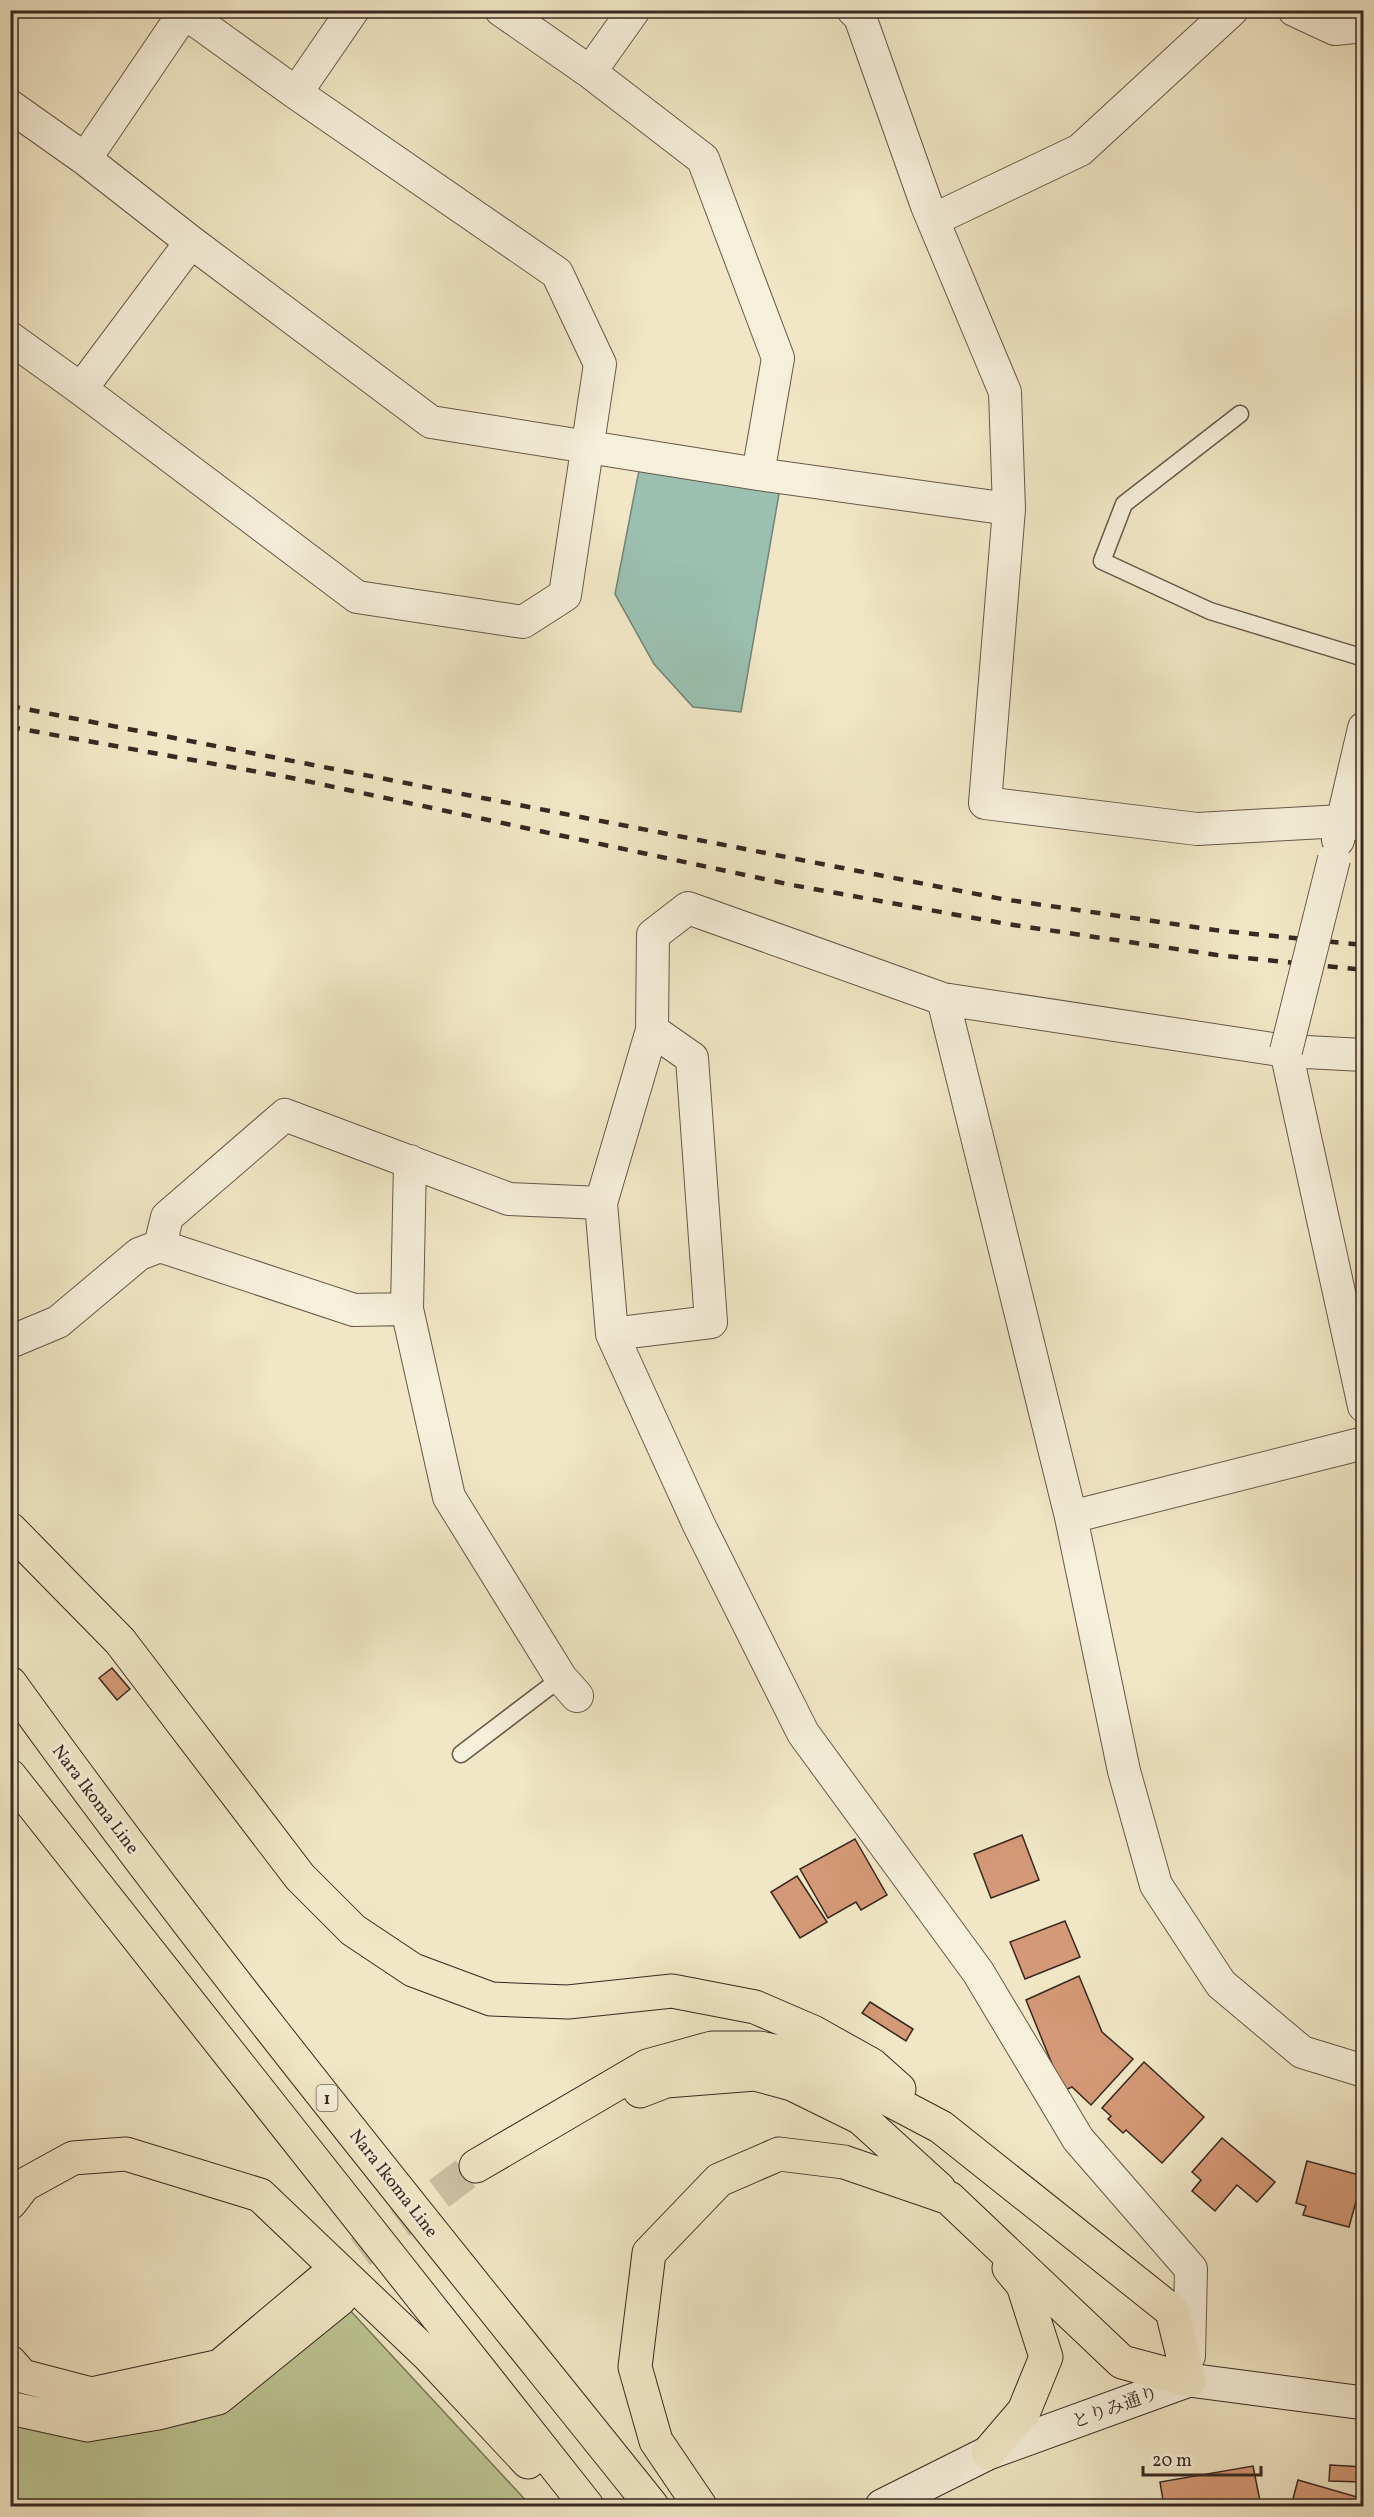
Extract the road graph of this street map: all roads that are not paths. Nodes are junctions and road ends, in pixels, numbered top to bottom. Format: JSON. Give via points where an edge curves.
{"nodes":[{"id":1,"x":353,"y":10,"type":"edge"},
{"id":2,"x":501,"y":10,"type":"edge"},
{"id":3,"x":634,"y":10,"type":"edge"},
{"id":4,"x":853,"y":10,"type":"edge"},
{"id":5,"x":1232,"y":10,"type":"edge"},
{"id":6,"x":1294,"y":10,"type":"edge"},
{"id":7,"x":183,"y":12,"type":"edge"},
{"id":8,"x":1364,"y":26,"type":"edge"},
{"id":9,"x":590,"y":72,"type":"junction"},
{"id":10,"x":296,"y":93,"type":"junction"},
{"id":11,"x":10,"y":106,"type":"edge"},
{"id":12,"x":85,"y":159,"type":"junction"},
{"id":13,"x":933,"y":219,"type":"junction"},
{"id":14,"x":191,"y":242,"type":"junction"},
{"id":15,"x":10,"y":338,"type":"edge"},
{"id":16,"x":81,"y":389,"type":"junction"},
{"id":17,"x":1240,"y":414,"type":"dead end"},
{"id":18,"x":587,"y":446,"type":"junction"},
{"id":19,"x":758,"y":474,"type":"junction"},
{"id":20,"x":1009,"y":509,"type":"junction"},
{"id":21,"x":1364,"y":658,"type":"edge"},
{"id":22,"x":1364,"y":728,"type":"edge"},
{"id":23,"x":1353,"y":823,"type":"edge"},
{"id":24,"x":943,"y":999,"type":"junction"},
{"id":25,"x":652,"y":1030,"type":"junction"},
{"id":26,"x":1286,"y":1051,"type":"junction"},
{"id":27,"x":1364,"y":1055,"type":"edge"},
{"id":28,"x":410,"y":1161,"type":"junction"},
{"id":29,"x":601,"y":1203,"type":"junction"},
{"id":30,"x":160,"y":1246,"type":"junction"},
{"id":31,"x":407,"y":1309,"type":"junction"},
{"id":32,"x":612,"y":1334,"type":"junction"},
{"id":33,"x":10,"y":1342,"type":"edge"},
{"id":34,"x":1364,"y":1406,"type":"edge"},
{"id":35,"x":1364,"y":1443,"type":"edge"},
{"id":36,"x":1071,"y":1517,"type":"junction"},
{"id":37,"x":10,"y":1529,"type":"edge"},
{"id":38,"x":10,"y":1683,"type":"edge"},
{"id":39,"x":569,"y":1687,"type":"joint"},
{"id":40,"x":460,"y":1754,"type":"dead end"},
{"id":41,"x":10,"y":1776,"type":"edge"},
{"id":42,"x":1364,"y":2071,"type":"edge"},
{"id":43,"x":941,"y":2127,"type":"junction"},
{"id":44,"x":949,"y":2198,"type":"junction"},
{"id":45,"x":10,"y":2203,"type":"edge"},
{"id":46,"x":10,"y":2362,"type":"edge"},
{"id":47,"x":1189,"y":2380,"type":"junction"},
{"id":48,"x":1364,"y":2403,"type":"edge"},
{"id":49,"x":10,"y":2408,"type":"edge"},
{"id":50,"x":988,"y":2453,"type":"junction"},
{"id":51,"x":570,"y":2506,"type":"edge"},
{"id":52,"x":587,"y":2506,"type":"edge"},
{"id":53,"x":652,"y":2506,"type":"edge"},
{"id":54,"x":700,"y":2506,"type":"edge"},
{"id":55,"x":882,"y":2506,"type":"edge"}],
"edges":[{"from":1,"to":10,"type":"street"},
{"from":2,"to":9,"type":"street"},
{"from":3,"to":9,"type":"street"},
{"from":4,"to":13,"type":"street","via":[[860,17]]},
{"from":5,"to":13,"type":"street","via":[[1080,150]]},
{"from":6,"to":8,"type":"street","via":[[1335,29]]},
{"from":7,"to":10,"type":"street"},
{"from":7,"to":12,"type":"street"},
{"from":9,"to":19,"type":"street","via":[[703,159],[778,358]]},
{"from":10,"to":18,"type":"street","via":[[557,273],[600,364]]},
{"from":11,"to":12,"type":"street"},
{"from":12,"to":14,"type":"street"},
{"from":13,"to":20,"type":"street","via":[[1005,392]]},
{"from":14,"to":16,"type":"street"},
{"from":14,"to":18,"type":"street","via":[[431,422]]},
{"from":15,"to":16,"type":"street"},
{"from":16,"to":18,"type":"street","via":[[357,597],[523,622],[565,595]]},
{"from":17,"to":21,"type":"lane","via":[[1124,504],[1102,561],[1210,611]]},
{"from":18,"to":19,"type":"street"},
{"from":19,"to":20,"type":"street"},
{"from":20,"to":23,"type":"street","via":[[985,803],[1197,829]]},
{"from":22,"to":23,"type":"street"},
{"from":23,"to":26,"type":"street","bridge":true,"via":[[1334,859]]},
{"from":24,"to":25,"type":"street","via":[[687,908],[653,935]]},
{"from":24,"to":26,"type":"street"},
{"from":24,"to":36,"type":"street"},
{"from":25,"to":29,"type":"street"},
{"from":25,"to":32,"type":"street","via":[[692,1058],[711,1322]]},
{"from":26,"to":27,"type":"street"},
{"from":26,"to":34,"type":"street"},
{"from":28,"to":29,"type":"street","via":[[509,1199]]},
{"from":28,"to":30,"type":"street","via":[[285,1115],[167,1217]]},
{"from":28,"to":31,"type":"street"},
{"from":29,"to":32,"type":"street"},
{"from":30,"to":31,"type":"street","via":[[354,1310]]},
{"from":30,"to":33,"type":"street","via":[[139,1254],[58,1322]]},
{"from":31,"to":39,"type":"street","via":[[449,1497]]},
{"from":32,"to":47,"type":"street","via":[[699,1525],[803,1733],[978,1972],[1078,2139],[1191,2269]]},
{"from":35,"to":36,"type":"street"},
{"from":36,"to":42,"type":"street","via":[[1124,1771],[1156,1885],[1221,1984],[1302,2052]]},
{"from":37,"to":43,"type":"main road","via":[[120,1641],[300,1877],[353,1930],[413,1970],[491,1999],[568,2002],[672,1991],[755,2007],[813,2032],[872,2065]]},
{"from":38,"to":53,"type":"main road","name":"Nara Ikoma Line","number":"1","via":[[229,1973]]},
{"from":39,"to":40,"type":"lane"},
{"from":41,"to":52,"type":"main road"},
{"from":43,"to":44,"type":"main road","via":[[812,2059],[760,2048],[712,2048],[647,2066],[483,2173],[613,2101],[666,2081],[755,2074],[792,2084],[861,2118]]},
{"from":43,"to":47,"type":"main road","via":[[1173,2311]]},
{"from":44,"to":47,"type":"main road","via":[[1122,2362]]},
{"from":44,"to":50,"type":"main road","via":[[1023,2285],[1046,2357],[1024,2411]]},
{"from":44,"to":54,"type":"main road","via":[[844,2162],[779,2154],[719,2180],[649,2253],[635,2367],[656,2441]]},
{"from":45,"to":51,"type":"main road","via":[[24,2185],[73,2158],[126,2154],[260,2195],[428,2355]]},
{"from":46,"to":49,"type":"main road","via":[[21,2376],[91,2394],[220,2366],[331,2290],[218,2398],[87,2425]]},
{"from":47,"to":48,"type":"street","name":"とりみ通り"},
{"from":47,"to":50,"type":"street","name":"とりみ通り"},
{"from":50,"to":55,"type":"street","name":"とりみ通り"}]}
